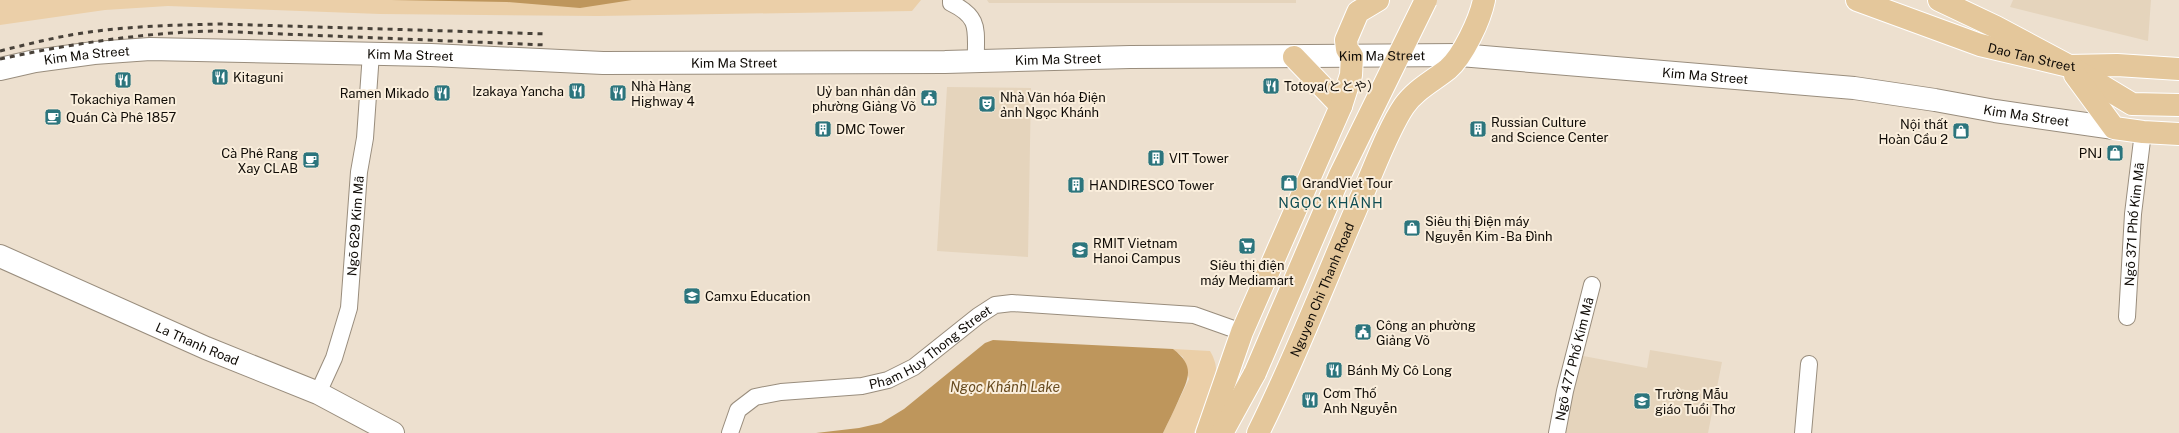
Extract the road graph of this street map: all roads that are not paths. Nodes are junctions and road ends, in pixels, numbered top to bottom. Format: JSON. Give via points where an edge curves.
{"nodes":[{"id":1,"x":951,"y":0,"type":"edge"},
{"id":2,"x":1378,"y":0,"type":"edge"},
{"id":3,"x":1426,"y":0,"type":"edge"},
{"id":4,"x":1484,"y":0,"type":"edge"},
{"id":5,"x":1857,"y":0,"type":"edge"},
{"id":6,"x":1939,"y":0,"type":"edge"},
{"id":7,"x":371,"y":53,"type":"junction"},
{"id":8,"x":1460,"y":55,"type":"junction"},
{"id":9,"x":1294,"y":56,"type":"junction"},
{"id":10,"x":1352,"y":56,"type":"junction"},
{"id":11,"x":976,"y":61,"type":"junction"},
{"id":12,"x":2069,"y":66,"type":"junction"},
{"id":13,"x":0,"y":69,"type":"edge"},
{"id":14,"x":2179,"y":70,"type":"edge"},
{"id":15,"x":2179,"y":105,"type":"edge"},
{"id":16,"x":1341,"y":106,"type":"junction"},
{"id":17,"x":2114,"y":128,"type":"junction"},
{"id":18,"x":1330,"y":132,"type":"junction"},
{"id":19,"x":2143,"y":132,"type":"junction"},
{"id":20,"x":2179,"y":134,"type":"edge"},
{"id":21,"x":1384,"y":146,"type":"junction"},
{"id":22,"x":0,"y":256,"type":"edge"},
{"id":23,"x":1592,"y":285,"type":"dead end"},
{"id":24,"x":2128,"y":317,"type":"dead end"},
{"id":25,"x":1242,"y":332,"type":"junction"},
{"id":26,"x":1809,"y":364,"type":"dead end"},
{"id":27,"x":1255,"y":373,"type":"junction"},
{"id":28,"x":318,"y":393,"type":"junction"},
{"id":29,"x":393,"y":433,"type":"edge"},
{"id":30,"x":730,"y":433,"type":"edge"},
{"id":31,"x":1207,"y":433,"type":"edge"},
{"id":32,"x":1222,"y":433,"type":"edge"},
{"id":33,"x":1243,"y":433,"type":"edge"},
{"id":34,"x":1258,"y":433,"type":"edge"},
{"id":35,"x":1557,"y":433,"type":"edge"},
{"id":36,"x":1803,"y":433,"type":"edge"}],
"edges":[{"from":1,"to":11,"type":"street","via":[[951,3],[966,10],[975,24]]},
{"from":2,"to":10,"type":"main road","via":[[1358,12],[1346,40],[1347,49]]},
{"from":3,"to":27,"type":"main road","bridge":true,"via":[[1340,175]]},
{"from":4,"to":8,"type":"main road","name":"Nguyen Chi Thanh Road"},
{"from":5,"to":12,"type":"main road","name":"Dao Tan Street","via":[[1980,45]]},
{"from":6,"to":12,"type":"main road","name":"Dao Tan Street"},
{"from":7,"to":11,"type":"main road","name":"Kim Ma Street","via":[[611,63]]},
{"from":7,"to":13,"type":"main road","name":"Kim Ma Street","via":[[150,49],[64,57]]},
{"from":7,"to":28,"type":"street","name":"Ngõ 629 Kim Mã","via":[[349,308],[334,358]]},
{"from":8,"to":10,"type":"main road","name":"Kim Ma Street"},
{"from":8,"to":17,"type":"main road","name":"Kim Ma Street","via":[[1854,88]]},
{"from":8,"to":21,"type":"main road","name":"Nguyen Chi Thanh Road","via":[[1449,68],[1420,89],[1404,106]]},
{"from":9,"to":10,"type":"main road","name":"Kim Ma Street"},
{"from":9,"to":11,"type":"main road","name":"Kim Ma Street"},
{"from":9,"to":16,"type":"main road"},
{"from":10,"to":16,"type":"main road","via":[[1351,75]]},
{"from":12,"to":14,"type":"main road","via":[[2117,65]]},
{"from":12,"to":15,"type":"main road","via":[[2132,104]]},
{"from":12,"to":17,"type":"main road"},
{"from":16,"to":18,"type":"main road"},
{"from":17,"to":19,"type":"main road","name":"Kim Ma Street"},
{"from":18,"to":21,"type":"main road","via":[[1346,122],[1358,120],[1372,123],[1377,128]]},
{"from":18,"to":25,"type":"main road"},
{"from":19,"to":20,"type":"main road","name":"Kim Ma Street"},
{"from":19,"to":24,"type":"street","name":"Ngõ 371 Phố Kim Mã","via":[[2133,214]]},
{"from":21,"to":34,"type":"main road","name":"Nguyen Chi Thanh Road","via":[[1284,382]]},
{"from":22,"to":28,"type":"main road","name":"La Thanh Road","via":[[206,348]]},
{"from":23,"to":35,"type":"street","name":"Ngõ 477 Phố Kim Mã"},
{"from":25,"to":30,"type":"street","name":"Pham Huy Thong Street","via":[[1194,315],[1012,302],[995,305],[914,367],[888,380],[862,386],[781,392],[755,397],[738,410]]},
{"from":25,"to":31,"type":"main road"},
{"from":26,"to":36,"type":"street"},
{"from":27,"to":32,"type":"main road"},
{"from":27,"to":33,"type":"main road"},
{"from":28,"to":29,"type":"main road","name":"La Thanh Road"}]}
